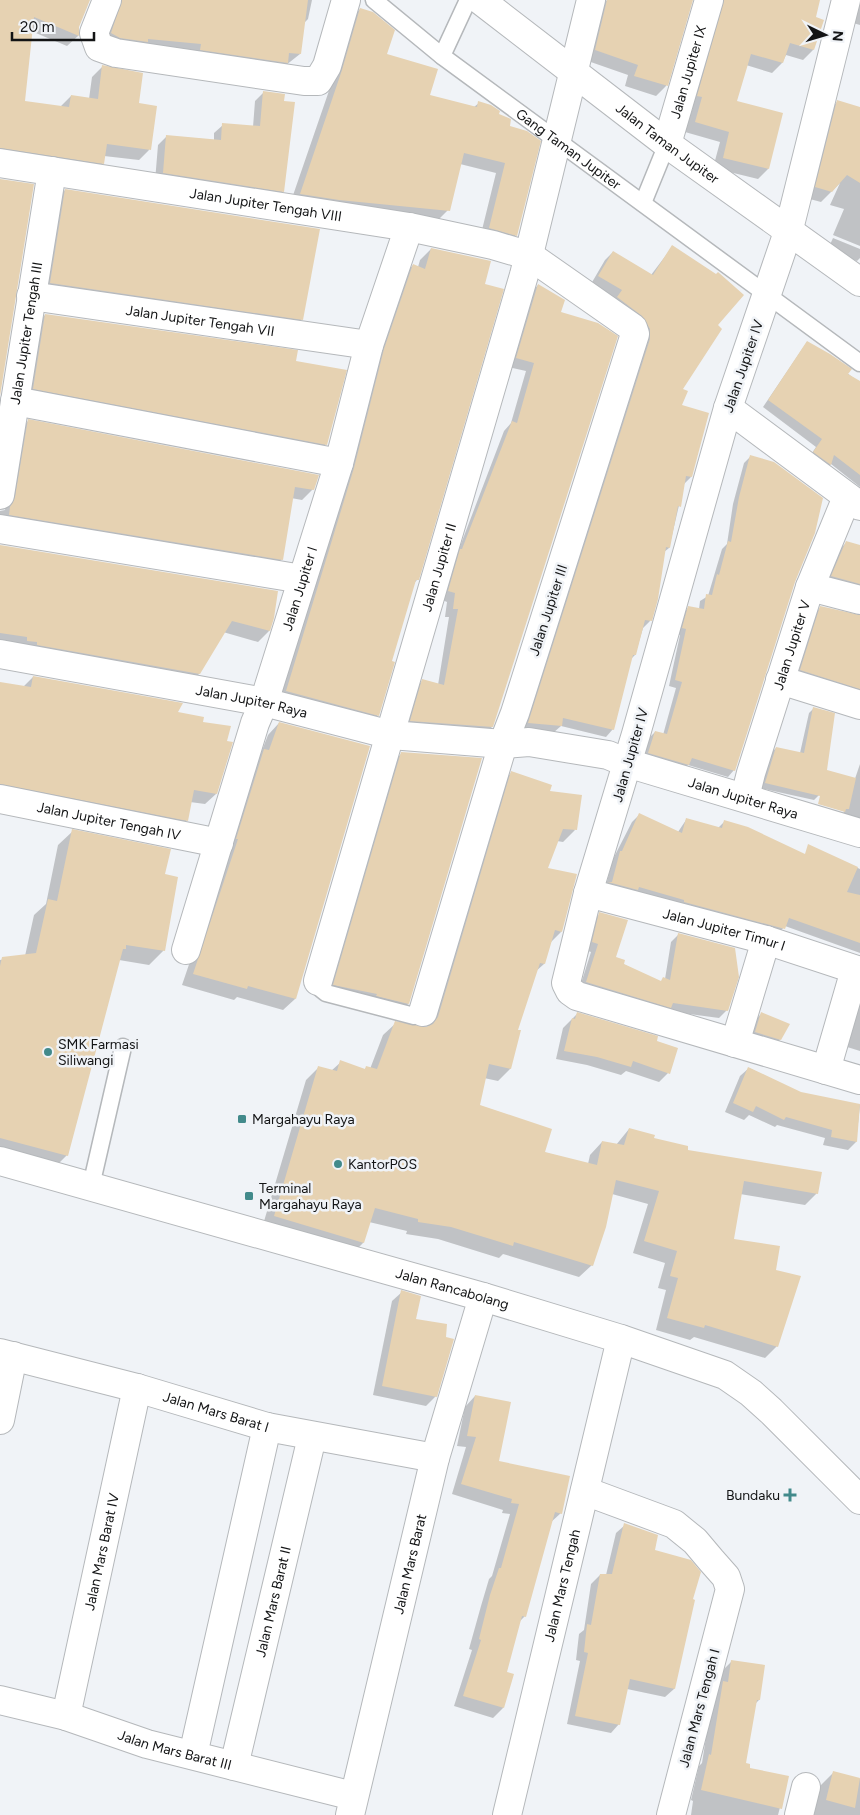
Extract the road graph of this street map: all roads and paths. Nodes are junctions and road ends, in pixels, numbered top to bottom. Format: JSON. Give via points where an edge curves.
{"nodes":[{"id":1,"x":106,"y":0,"type":"edge"},
{"id":2,"x":346,"y":0,"type":"edge"},
{"id":3,"x":374,"y":0,"type":"edge"},
{"id":4,"x":468,"y":0,"type":"edge"},
{"id":5,"x":480,"y":0,"type":"edge"},
{"id":6,"x":591,"y":0,"type":"edge"},
{"id":7,"x":708,"y":0,"type":"edge"},
{"id":8,"x":846,"y":0,"type":"edge"},
{"id":9,"x":442,"y":56,"type":"junction"},
{"id":10,"x":573,"y":72,"type":"junction"},
{"id":11,"x":668,"y":144,"type":"junction"},
{"id":12,"x":556,"y":146,"type":"junction"},
{"id":13,"x":0,"y":163,"type":"edge"},
{"id":14,"x":52,"y":171,"type":"junction"},
{"id":15,"x":643,"y":203,"type":"junction"},
{"id":16,"x":409,"y":227,"type":"junction"},
{"id":17,"x":789,"y":229,"type":"junction"},
{"id":18,"x":530,"y":256,"type":"junction"},
{"id":19,"x":860,"y":282,"type":"edge"},
{"id":20,"x":767,"y":294,"type":"junction"},
{"id":21,"x":31,"y":296,"type":"junction"},
{"id":22,"x":369,"y":345,"type":"junction"},
{"id":23,"x":860,"y":363,"type":"edge"},
{"id":24,"x":15,"y":401,"type":"junction"},
{"id":25,"x":728,"y":408,"type":"junction"},
{"id":26,"x":339,"y":463,"type":"junction"},
{"id":27,"x":0,"y":495,"type":"edge"},
{"id":28,"x":854,"y":502,"type":"edge"},
{"id":29,"x":0,"y":529,"type":"edge"},
{"id":30,"x":302,"y":579,"type":"junction"},
{"id":31,"x":810,"y":587,"type":"junction"},
{"id":32,"x":860,"y":600,"type":"edge"},
{"id":33,"x":0,"y":654,"type":"edge"},
{"id":34,"x":780,"y":680,"type":"junction"},
{"id":35,"x":264,"y":702,"type":"junction"},
{"id":36,"x":860,"y":705,"type":"edge"},
{"id":37,"x":391,"y":735,"type":"junction"},
{"id":38,"x":502,"y":744,"type":"junction"},
{"id":39,"x":628,"y":763,"type":"junction"},
{"id":40,"x":745,"y":797,"type":"junction"},
{"id":41,"x":0,"y":799,"type":"edge"},
{"id":42,"x":860,"y":833,"type":"edge"},
{"id":43,"x":220,"y":843,"type":"junction"},
{"id":44,"x":588,"y":893,"type":"junction"},
{"id":45,"x":766,"y":940,"type":"junction"},
{"id":46,"x":186,"y":950,"type":"dead end"},
{"id":47,"x":858,"y":970,"type":"edge"},
{"id":48,"x":318,"y":982,"type":"joint"},
{"id":49,"x":423,"y":1012,"type":"joint"},
{"id":50,"x":735,"y":1043,"type":"junction"},
{"id":51,"x":123,"y":1047,"type":"dead end"},
{"id":52,"x":826,"y":1070,"type":"junction"},
{"id":53,"x":860,"y":1080,"type":"edge"},
{"id":54,"x":0,"y":1161,"type":"edge"},
{"id":55,"x":91,"y":1186,"type":"junction"},
{"id":56,"x":481,"y":1306,"type":"junction"},
{"id":57,"x":619,"y":1347,"type":"junction"},
{"id":58,"x":6,"y":1354,"type":"edge"},
{"id":59,"x":137,"y":1388,"type":"junction"},
{"id":60,"x":0,"y":1420,"type":"edge"},
{"id":61,"x":266,"y":1427,"type":"junction"},
{"id":62,"x":312,"y":1437,"type":"junction"},
{"id":63,"x":435,"y":1458,"type":"junction"},
{"id":64,"x":585,"y":1491,"type":"junction"},
{"id":65,"x":860,"y":1500,"type":"edge"},
{"id":66,"x":0,"y":1700,"type":"edge"},
{"id":67,"x":66,"y":1716,"type":"junction"},
{"id":68,"x":193,"y":1756,"type":"junction"},
{"id":69,"x":234,"y":1766,"type":"junction"},
{"id":70,"x":806,"y":1787,"type":"dead end"},
{"id":71,"x":351,"y":1806,"type":"edge"},
{"id":72,"x":507,"y":1815,"type":"edge"},
{"id":73,"x":671,"y":1815,"type":"edge"},
{"id":74,"x":799,"y":1815,"type":"edge"}],
"edges":[{"from":1,"to":2,"type":"street","via":[[94,33],[99,47],[116,53],[304,81],[318,81],[327,66]]},
{"from":3,"to":9,"type":"lane","name":"Gang Taman Jupiter"},
{"from":4,"to":9,"type":"lane"},
{"from":5,"to":10,"type":"street","name":"Jalan Taman Jupiter"},
{"from":6,"to":10,"type":"street","name":"Jalan Jupiter II"},
{"from":7,"to":11,"type":"street","name":"Jalan Jupiter IX"},
{"from":8,"to":17,"type":"street","name":"Jalan Jupiter IV"},
{"from":9,"to":12,"type":"lane","name":"Gang Taman Jupiter"},
{"from":10,"to":11,"type":"street","name":"Jalan Taman Jupiter"},
{"from":10,"to":12,"type":"street","name":"Jalan Jupiter II"},
{"from":11,"to":15,"type":"lane"},
{"from":11,"to":17,"type":"street","name":"Jalan Taman Jupiter"},
{"from":12,"to":15,"type":"lane","name":"Gang Taman Jupiter"},
{"from":12,"to":18,"type":"street","name":"Jalan Jupiter II"},
{"from":13,"to":14,"type":"street","name":"Jalan Jupiter Tengah VIII"},
{"from":14,"to":16,"type":"street","name":"Jalan Jupiter Tengah VIII"},
{"from":14,"to":21,"type":"street","name":"Jalan Jupiter Tengah III"},
{"from":15,"to":20,"type":"lane","name":"Gang Taman Jupiter"},
{"from":16,"to":18,"type":"street","name":"Jalan Jupiter Tengah VIII"},
{"from":16,"to":22,"type":"street","name":"Jalan Jupiter I"},
{"from":17,"to":19,"type":"street","name":"Jalan Taman Jupiter"},
{"from":17,"to":20,"type":"street","name":"Jalan Jupiter IV"},
{"from":18,"to":37,"type":"street","name":"Jalan Jupiter II"},
{"from":18,"to":38,"type":"street","name":"Jalan Jupiter III","via":[[633,328],[635,334],[515,714]]},
{"from":20,"to":23,"type":"lane","name":"Gang Taman Jupiter"},
{"from":20,"to":25,"type":"street","name":"Jalan Jupiter IV"},
{"from":21,"to":22,"type":"street","name":"Jalan Jupiter Tengah VII"},
{"from":21,"to":24,"type":"street","name":"Jalan Jupiter Tengah III"},
{"from":22,"to":26,"type":"street","name":"Jalan Jupiter I"},
{"from":24,"to":26,"type":"street"},
{"from":24,"to":27,"type":"street","name":"Jalan Jupiter Tengah III"},
{"from":25,"to":28,"type":"street","name":"Jalan Jupiter V"},
{"from":25,"to":39,"type":"street","name":"Jalan Jupiter IV"},
{"from":26,"to":30,"type":"street","name":"Jalan Jupiter I"},
{"from":28,"to":31,"type":"street","name":"Jalan Jupiter V"},
{"from":29,"to":30,"type":"street"},
{"from":30,"to":35,"type":"street","name":"Jalan Jupiter I"},
{"from":31,"to":32,"type":"street"},
{"from":31,"to":34,"type":"street","name":"Jalan Jupiter V"},
{"from":33,"to":35,"type":"street","name":"Jalan Jupiter Raya"},
{"from":34,"to":36,"type":"street"},
{"from":34,"to":40,"type":"street","name":"Jalan Jupiter V"},
{"from":35,"to":37,"type":"street","name":"Jalan Jupiter Raya"},
{"from":35,"to":43,"type":"street","name":"Jalan Jupiter I"},
{"from":37,"to":38,"type":"street","name":"Jalan Jupiter Raya"},
{"from":37,"to":48,"type":"street","name":"Jalan Jupiter II"},
{"from":38,"to":39,"type":"street","name":"Jalan Jupiter Raya","via":[[527,756],[605,767]]},
{"from":38,"to":49,"type":"street","name":"Jalan Jupiter III"},
{"from":39,"to":40,"type":"street","name":"Jalan Jupiter Raya"},
{"from":39,"to":44,"type":"street","name":"Jalan Jupiter IV"},
{"from":40,"to":42,"type":"street","name":"Jalan Jupiter Raya"},
{"from":41,"to":43,"type":"street","name":"Jalan Jupiter Tengah IV"},
{"from":43,"to":46,"type":"street","name":"Jalan Jupiter I"},
{"from":44,"to":45,"type":"street","name":"Jalan Jupiter Timur I"},
{"from":44,"to":50,"type":"street","name":"Jalan Jupiter IV","via":[[566,983],[570,991],[577,996]]},
{"from":45,"to":47,"type":"street","name":"Jalan Jupiter Timur I"},
{"from":45,"to":50,"type":"street"},
{"from":47,"to":52,"type":"street"},
{"from":48,"to":49,"type":"lane","via":[[326,993],[414,1016]]},
{"from":50,"to":52,"type":"street","name":"Jalan Jupiter IV"},
{"from":51,"to":55,"type":"lane"},
{"from":52,"to":53,"type":"street","name":"Jalan Jupiter IV"},
{"from":54,"to":55,"type":"street","name":"Jalan Rancabolang"},
{"from":55,"to":56,"type":"street","name":"Jalan Rancabolang"},
{"from":56,"to":57,"type":"street","name":"Jalan Rancabolang"},
{"from":56,"to":63,"type":"street","name":"Jalan Mars Barat"},
{"from":57,"to":64,"type":"street","name":"Jalan Mars Tengah"},
{"from":57,"to":65,"type":"street","name":"Jalan Rancabolang","via":[[702,1366],[731,1379],[771,1411]]},
{"from":58,"to":59,"type":"street","name":"Jalan Mars Barat I"},
{"from":58,"to":60,"type":"street"},
{"from":59,"to":61,"type":"street","name":"Jalan Mars Barat I"},
{"from":59,"to":67,"type":"street","name":"Jalan Mars Barat IV"},
{"from":61,"to":62,"type":"street","name":"Jalan Mars Barat I"},
{"from":61,"to":68,"type":"street"},
{"from":62,"to":63,"type":"street","name":"Jalan Mars Barat I"},
{"from":62,"to":69,"type":"street","name":"Jalan Mars Barat II"},
{"from":63,"to":71,"type":"street","name":"Jalan Mars Barat"},
{"from":64,"to":72,"type":"street","name":"Jalan Mars Tengah"},
{"from":64,"to":73,"type":"street","name":"Jalan Mars Tengah I","via":[[674,1524],[695,1541],[726,1577],[730,1589]]},
{"from":66,"to":67,"type":"street","name":"Jalan Mars Barat III"},
{"from":67,"to":68,"type":"street","name":"Jalan Mars Barat III"},
{"from":68,"to":69,"type":"street","name":"Jalan Mars Barat III"},
{"from":69,"to":71,"type":"street","name":"Jalan Mars Barat III"},
{"from":70,"to":74,"type":"street"}]}
